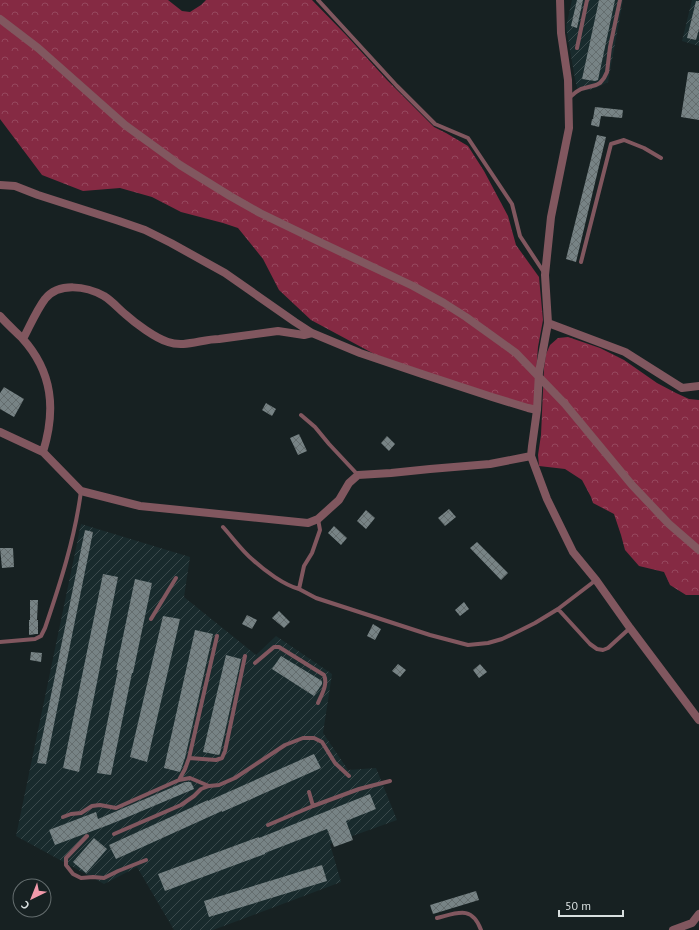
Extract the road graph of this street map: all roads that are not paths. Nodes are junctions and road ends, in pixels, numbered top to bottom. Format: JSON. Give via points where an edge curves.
{"nodes":[{"id":1,"x":318,"y":0,"type":"edge"},
{"id":2,"x":560,"y":0,"type":"edge"},
{"id":3,"x":588,"y":0,"type":"edge"},
{"id":4,"x":620,"y":0,"type":"edge"},
{"id":5,"x":0,"y":19,"type":"edge"},
{"id":6,"x":577,"y":48,"type":"dead end"},
{"id":7,"x":569,"y":98,"type":"junction"},
{"id":8,"x":660,"y":158,"type":"dead end"},
{"id":9,"x":0,"y":185,"type":"edge"},
{"id":10,"x":581,"y":262,"type":"dead end"},
{"id":11,"x":545,"y":275,"type":"junction"},
{"id":12,"x":0,"y":316,"type":"edge"},
{"id":13,"x":548,"y":323,"type":"junction"},
{"id":14,"x":312,"y":333,"type":"junction"},
{"id":15,"x":23,"y":339,"type":"junction"},
{"id":16,"x":539,"y":377,"type":"junction"},
{"id":17,"x":699,"y":386,"type":"edge"},
{"id":18,"x":537,"y":410,"type":"junction"},
{"id":19,"x":301,"y":415,"type":"dead end"},
{"id":20,"x":0,"y":432,"type":"edge"},
{"id":21,"x":43,"y":452,"type":"junction"},
{"id":22,"x":531,"y":456,"type":"junction"},
{"id":23,"x":358,"y":475,"type":"junction"},
{"id":24,"x":81,"y":491,"type":"junction"},
{"id":25,"x":318,"y":519,"type":"junction"},
{"id":26,"x":223,"y":527,"type":"dead end"},
{"id":27,"x":699,"y":550,"type":"edge"},
{"id":28,"x":176,"y":578,"type":"dead end"},
{"id":29,"x":596,"y":580,"type":"junction"},
{"id":30,"x":299,"y":589,"type":"junction"},
{"id":31,"x":558,"y":609,"type":"junction"},
{"id":32,"x":151,"y":619,"type":"dead end"},
{"id":33,"x":630,"y":628,"type":"junction"},
{"id":34,"x":217,"y":636,"type":"dead end"},
{"id":35,"x":0,"y":642,"type":"edge"},
{"id":36,"x":245,"y":656,"type":"dead end"},
{"id":37,"x":255,"y":663,"type":"dead end"},
{"id":38,"x":318,"y":703,"type":"dead end"},
{"id":39,"x":699,"y":720,"type":"edge"},
{"id":40,"x":189,"y":758,"type":"junction"},
{"id":41,"x":349,"y":776,"type":"dead end"},
{"id":42,"x":179,"y":780,"type":"junction"},
{"id":43,"x":390,"y":781,"type":"dead end"},
{"id":44,"x":209,"y":786,"type":"junction"},
{"id":45,"x":309,"y":792,"type":"dead end"},
{"id":46,"x":313,"y":806,"type":"junction"},
{"id":47,"x":63,"y":817,"type":"dead end"},
{"id":48,"x":268,"y":825,"type":"dead end"},
{"id":49,"x":114,"y":834,"type":"dead end"},
{"id":50,"x":87,"y":836,"type":"dead end"},
{"id":51,"x":146,"y":860,"type":"dead end"},
{"id":52,"x":699,"y":914,"type":"edge"},
{"id":53,"x":437,"y":918,"type":"dead end"},
{"id":54,"x":481,"y":930,"type":"edge"},
{"id":55,"x":673,"y":930,"type":"edge"}],
"edges":[{"from":1,"to":11,"type":"lane","via":[[435,124],[468,138],[512,204],[520,236]]},
{"from":2,"to":7,"type":"street","via":[[561,33]]},
{"from":3,"to":6,"type":"lane"},
{"from":4,"to":7,"type":"lane","via":[[604,78],[600,83],[581,89]]},
{"from":5,"to":16,"type":"street","via":[[38,48],[125,125],[180,165],[260,213],[444,303],[516,353]]},
{"from":7,"to":11,"type":"street","via":[[569,128],[550,217]]},
{"from":8,"to":10,"type":"lane","via":[[624,140],[611,144]]},
{"from":9,"to":14,"type":"street","via":[[15,186],[145,230],[225,272]]},
{"from":11,"to":13,"type":"street"},
{"from":12,"to":15,"type":"street"},
{"from":13,"to":16,"type":"street"},
{"from":13,"to":17,"type":"street","via":[[625,352],[682,388]]},
{"from":14,"to":15,"type":"street","via":[[304,335],[278,331],[181,344],[169,343],[157,338],[126,316],[104,296],[90,290],[64,288],[52,292],[45,299]]},
{"from":14,"to":18,"type":"street","via":[[391,364]]},
{"from":15,"to":21,"type":"street","via":[[45,374],[50,398],[50,419]]},
{"from":16,"to":18,"type":"street"},
{"from":16,"to":27,"type":"street","via":[[632,485],[669,524]]},
{"from":18,"to":22,"type":"street"},
{"from":19,"to":23,"type":"lane"},
{"from":20,"to":21,"type":"street"},
{"from":21,"to":24,"type":"street"},
{"from":22,"to":23,"type":"street","via":[[490,464]]},
{"from":22,"to":29,"type":"street","via":[[547,499],[573,552]]},
{"from":23,"to":25,"type":"street","via":[[349,483],[339,500]]},
{"from":24,"to":25,"type":"street","via":[[140,506],[308,523]]},
{"from":24,"to":35,"type":"lane","via":[[66,561],[41,636],[35,639]]},
{"from":25,"to":30,"type":"lane","via":[[320,530],[312,553],[304,566]]},
{"from":26,"to":30,"type":"lane","via":[[253,560],[274,576]]},
{"from":28,"to":32,"type":"lane"},
{"from":29,"to":31,"type":"lane"},
{"from":29,"to":33,"type":"street"},
{"from":30,"to":31,"type":"lane","via":[[316,598],[468,645],[502,639]]},
{"from":31,"to":33,"type":"lane","via":[[597,649],[608,648]]},
{"from":33,"to":39,"type":"street"},
{"from":34,"to":40,"type":"lane"},
{"from":36,"to":40,"type":"lane","via":[[222,758]]},
{"from":37,"to":38,"type":"lane","via":[[276,646],[324,675],[326,683]]},
{"from":40,"to":42,"type":"lane"},
{"from":41,"to":44,"type":"lane","via":[[335,763],[322,742],[314,738],[302,738],[285,745],[235,778]]},
{"from":42,"to":44,"type":"lane","via":[[190,778]]},
{"from":42,"to":47,"type":"lane","via":[[116,808],[92,806],[81,813]]},
{"from":43,"to":46,"type":"lane"},
{"from":44,"to":49,"type":"lane","via":[[181,805]]},
{"from":45,"to":46,"type":"lane"},
{"from":46,"to":48,"type":"lane"},
{"from":50,"to":51,"type":"lane","via":[[66,858],[66,865],[73,874],[81,878],[104,878]]},
{"from":52,"to":55,"type":"street","via":[[692,923]]},
{"from":53,"to":54,"type":"lane","via":[[459,912],[468,913]]}]}
